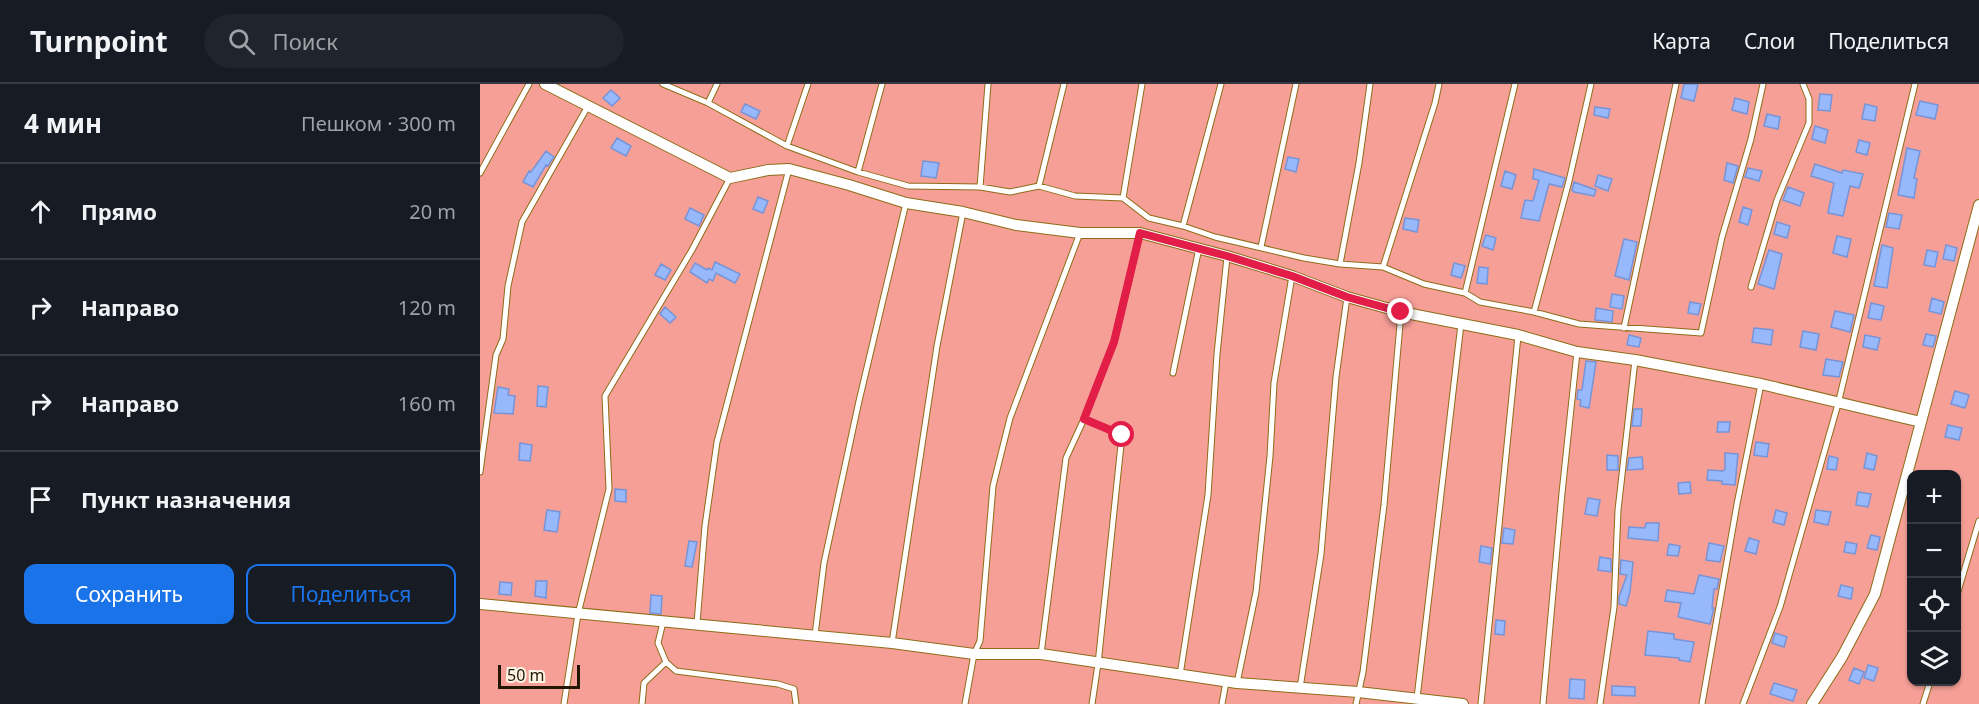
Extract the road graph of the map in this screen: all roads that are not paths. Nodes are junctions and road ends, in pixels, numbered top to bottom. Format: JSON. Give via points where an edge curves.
{"nodes":[{"id":1,"x":529,"y":84,"type":"edge"},
{"id":2,"x":545,"y":84,"type":"edge"},
{"id":3,"x":663,"y":84,"type":"edge"},
{"id":4,"x":717,"y":84,"type":"edge"},
{"id":5,"x":808,"y":84,"type":"edge"},
{"id":6,"x":882,"y":84,"type":"edge"},
{"id":7,"x":988,"y":84,"type":"edge"},
{"id":8,"x":1064,"y":84,"type":"edge"},
{"id":9,"x":1142,"y":84,"type":"edge"},
{"id":10,"x":1221,"y":84,"type":"edge"},
{"id":11,"x":1296,"y":84,"type":"edge"},
{"id":12,"x":1370,"y":84,"type":"edge"},
{"id":13,"x":1439,"y":84,"type":"edge"},
{"id":14,"x":1515,"y":84,"type":"edge"},
{"id":15,"x":1592,"y":84,"type":"edge"},
{"id":16,"x":1676,"y":84,"type":"edge"},
{"id":17,"x":1763,"y":84,"type":"edge"},
{"id":18,"x":1803,"y":84,"type":"edge"},
{"id":19,"x":1915,"y":84,"type":"edge"},
{"id":20,"x":708,"y":103,"type":"junction"},
{"id":21,"x":588,"y":106,"type":"junction"},
{"id":22,"x":787,"y":146,"type":"junction"},
{"id":23,"x":789,"y":169,"type":"junction"},
{"id":24,"x":858,"y":172,"type":"junction"},
{"id":25,"x":480,"y":173,"type":"edge"},
{"id":26,"x":730,"y":178,"type":"junction"},
{"id":27,"x":1039,"y":186,"type":"junction"},
{"id":28,"x":980,"y":187,"type":"junction"},
{"id":29,"x":1123,"y":198,"type":"junction"},
{"id":30,"x":906,"y":203,"type":"junction"},
{"id":31,"x":1979,"y":205,"type":"edge"},
{"id":32,"x":963,"y":212,"type":"junction"},
{"id":33,"x":1183,"y":226,"type":"junction"},
{"id":34,"x":1080,"y":233,"type":"junction"},
{"id":35,"x":1140,"y":233,"type":"junction"},
{"id":36,"x":1261,"y":247,"type":"junction"},
{"id":37,"x":1199,"y":248,"type":"junction"},
{"id":38,"x":1227,"y":256,"type":"junction"},
{"id":39,"x":1340,"y":264,"type":"junction"},
{"id":40,"x":1383,"y":267,"type":"junction"},
{"id":41,"x":1292,"y":276,"type":"junction"},
{"id":42,"x":1751,"y":287,"type":"dead end"},
{"id":43,"x":1465,"y":293,"type":"junction"},
{"id":44,"x":1347,"y":297,"type":"junction"},
{"id":45,"x":1401,"y":312,"type":"junction"},
{"id":46,"x":1534,"y":312,"type":"junction"},
{"id":47,"x":1461,"y":324,"type":"junction"},
{"id":48,"x":1624,"y":328,"type":"junction"},
{"id":49,"x":1518,"y":335,"type":"junction"},
{"id":50,"x":1577,"y":352,"type":"junction"},
{"id":51,"x":1635,"y":360,"type":"junction"},
{"id":52,"x":1173,"y":373,"type":"dead end"},
{"id":53,"x":1761,"y":384,"type":"junction"},
{"id":54,"x":1838,"y":404,"type":"junction"},
{"id":55,"x":1084,"y":419,"type":"junction"},
{"id":56,"x":1921,"y":422,"type":"junction"},
{"id":57,"x":480,"y":472,"type":"edge"},
{"id":58,"x":1979,"y":520,"type":"edge"},
{"id":59,"x":1961,"y":581,"type":"edge"},
{"id":60,"x":480,"y":604,"type":"edge"},
{"id":61,"x":578,"y":614,"type":"junction"},
{"id":62,"x":663,"y":622,"type":"junction"},
{"id":63,"x":697,"y":623,"type":"junction"},
{"id":64,"x":815,"y":635,"type":"junction"},
{"id":65,"x":892,"y":643,"type":"junction"},
{"id":66,"x":974,"y":654,"type":"junction"},
{"id":67,"x":1041,"y":654,"type":"junction"},
{"id":68,"x":666,"y":662,"type":"junction"},
{"id":69,"x":1098,"y":664,"type":"junction"},
{"id":70,"x":1180,"y":675,"type":"junction"},
{"id":71,"x":1231,"y":682,"type":"junction"},
{"id":72,"x":1928,"y":686,"type":"edge"},
{"id":73,"x":1300,"y":688,"type":"junction"},
{"id":74,"x":1358,"y":692,"type":"junction"},
{"id":75,"x":1417,"y":698,"type":"junction"},
{"id":76,"x":564,"y":704,"type":"edge"},
{"id":77,"x":642,"y":704,"type":"edge"},
{"id":78,"x":796,"y":704,"type":"edge"},
{"id":79,"x":964,"y":704,"type":"edge"},
{"id":80,"x":1092,"y":704,"type":"edge"},
{"id":81,"x":1222,"y":704,"type":"edge"},
{"id":82,"x":1356,"y":704,"type":"edge"},
{"id":83,"x":1463,"y":704,"type":"edge"},
{"id":84,"x":1480,"y":704,"type":"edge"},
{"id":85,"x":1543,"y":704,"type":"edge"},
{"id":86,"x":1600,"y":704,"type":"edge"},
{"id":87,"x":1702,"y":704,"type":"edge"},
{"id":88,"x":1743,"y":704,"type":"edge"},
{"id":89,"x":1812,"y":704,"type":"edge"},
{"id":90,"x":1923,"y":704,"type":"edge"}],
"edges":[{"from":1,"to":25,"type":"lane"},
{"from":2,"to":21,"type":"street"},
{"from":3,"to":20,"type":"lane"},
{"from":4,"to":20,"type":"lane"},
{"from":5,"to":22,"type":"lane"},
{"from":6,"to":24,"type":"lane"},
{"from":7,"to":28,"type":"lane"},
{"from":8,"to":27,"type":"lane"},
{"from":9,"to":29,"type":"lane"},
{"from":10,"to":33,"type":"lane"},
{"from":11,"to":36,"type":"lane"},
{"from":12,"to":39,"type":"lane"},
{"from":13,"to":40,"type":"lane"},
{"from":14,"to":43,"type":"lane"},
{"from":15,"to":46,"type":"lane"},
{"from":16,"to":48,"type":"lane"},
{"from":17,"to":48,"type":"lane","via":[[1701,333]]},
{"from":18,"to":42,"type":"lane","via":[[1809,99],[1809,123],[1777,200]]},
{"from":19,"to":54,"type":"lane"},
{"from":20,"to":22,"type":"lane"},
{"from":21,"to":26,"type":"street"},
{"from":21,"to":57,"type":"lane","via":[[522,222],[508,285],[503,339],[496,355]]},
{"from":22,"to":24,"type":"lane"},
{"from":23,"to":26,"type":"street"},
{"from":23,"to":30,"type":"street"},
{"from":23,"to":63,"type":"lane","via":[[717,442]]},
{"from":24,"to":28,"type":"lane","via":[[908,186]]},
{"from":26,"to":61,"type":"lane","via":[[605,396],[609,489]]},
{"from":27,"to":28,"type":"lane","via":[[1010,192]]},
{"from":27,"to":29,"type":"lane","via":[[1075,196]]},
{"from":29,"to":33,"type":"lane","via":[[1149,218]]},
{"from":30,"to":32,"type":"street"},
{"from":30,"to":64,"type":"lane","via":[[826,551]]},
{"from":31,"to":56,"type":"street"},
{"from":32,"to":34,"type":"street","via":[[1016,225]]},
{"from":32,"to":65,"type":"lane"},
{"from":33,"to":36,"type":"lane"},
{"from":34,"to":35,"type":"street"},
{"from":34,"to":66,"type":"lane","via":[[1010,418],[993,486],[980,641]]},
{"from":35,"to":37,"type":"street"},
{"from":35,"to":55,"type":"lane","via":[[1114,342]]},
{"from":36,"to":39,"type":"lane"},
{"from":37,"to":38,"type":"street"},
{"from":37,"to":52,"type":"lane"},
{"from":38,"to":41,"type":"street"},
{"from":38,"to":70,"type":"lane","via":[[1208,495]]},
{"from":39,"to":40,"type":"lane"},
{"from":40,"to":43,"type":"lane","via":[[1424,284]]},
{"from":41,"to":44,"type":"street"},
{"from":41,"to":71,"type":"lane","via":[[1274,383],[1256,592]]},
{"from":43,"to":46,"type":"lane","via":[[1480,302]]},
{"from":44,"to":45,"type":"street"},
{"from":44,"to":73,"type":"lane","via":[[1321,554]]},
{"from":45,"to":47,"type":"street"},
{"from":45,"to":74,"type":"lane","via":[[1384,505]]},
{"from":46,"to":48,"type":"lane","via":[[1580,324]]},
{"from":47,"to":49,"type":"street"},
{"from":47,"to":75,"type":"lane"},
{"from":49,"to":50,"type":"street"},
{"from":49,"to":84,"type":"lane"},
{"from":50,"to":51,"type":"street"},
{"from":50,"to":85,"type":"lane"},
{"from":51,"to":53,"type":"street"},
{"from":51,"to":86,"type":"lane","via":[[1618,510],[1614,607]]},
{"from":53,"to":54,"type":"street"},
{"from":53,"to":87,"type":"lane"},
{"from":54,"to":56,"type":"street"},
{"from":54,"to":88,"type":"lane","via":[[1780,607]]},
{"from":55,"to":67,"type":"lane","via":[[1066,458]]},
{"from":55,"to":69,"type":"lane","via":[[1122,435]]},
{"from":56,"to":89,"type":"street","via":[[1875,594]]},
{"from":58,"to":59,"type":"lane"},
{"from":60,"to":61,"type":"street"},
{"from":61,"to":62,"type":"street"},
{"from":61,"to":76,"type":"lane"},
{"from":62,"to":63,"type":"street"},
{"from":62,"to":68,"type":"lane","via":[[658,643]]},
{"from":63,"to":64,"type":"street"},
{"from":64,"to":65,"type":"street"},
{"from":65,"to":66,"type":"street"},
{"from":66,"to":67,"type":"street"},
{"from":66,"to":79,"type":"lane"},
{"from":67,"to":69,"type":"street"},
{"from":68,"to":77,"type":"lane","via":[[644,683]]},
{"from":68,"to":78,"type":"lane","via":[[676,671],[794,689]]},
{"from":69,"to":70,"type":"street"},
{"from":69,"to":80,"type":"lane"},
{"from":70,"to":71,"type":"street"},
{"from":71,"to":73,"type":"street"},
{"from":71,"to":81,"type":"lane"},
{"from":72,"to":90,"type":"lane"},
{"from":73,"to":74,"type":"street"},
{"from":74,"to":75,"type":"street"},
{"from":74,"to":82,"type":"lane"},
{"from":75,"to":83,"type":"street"}]}
